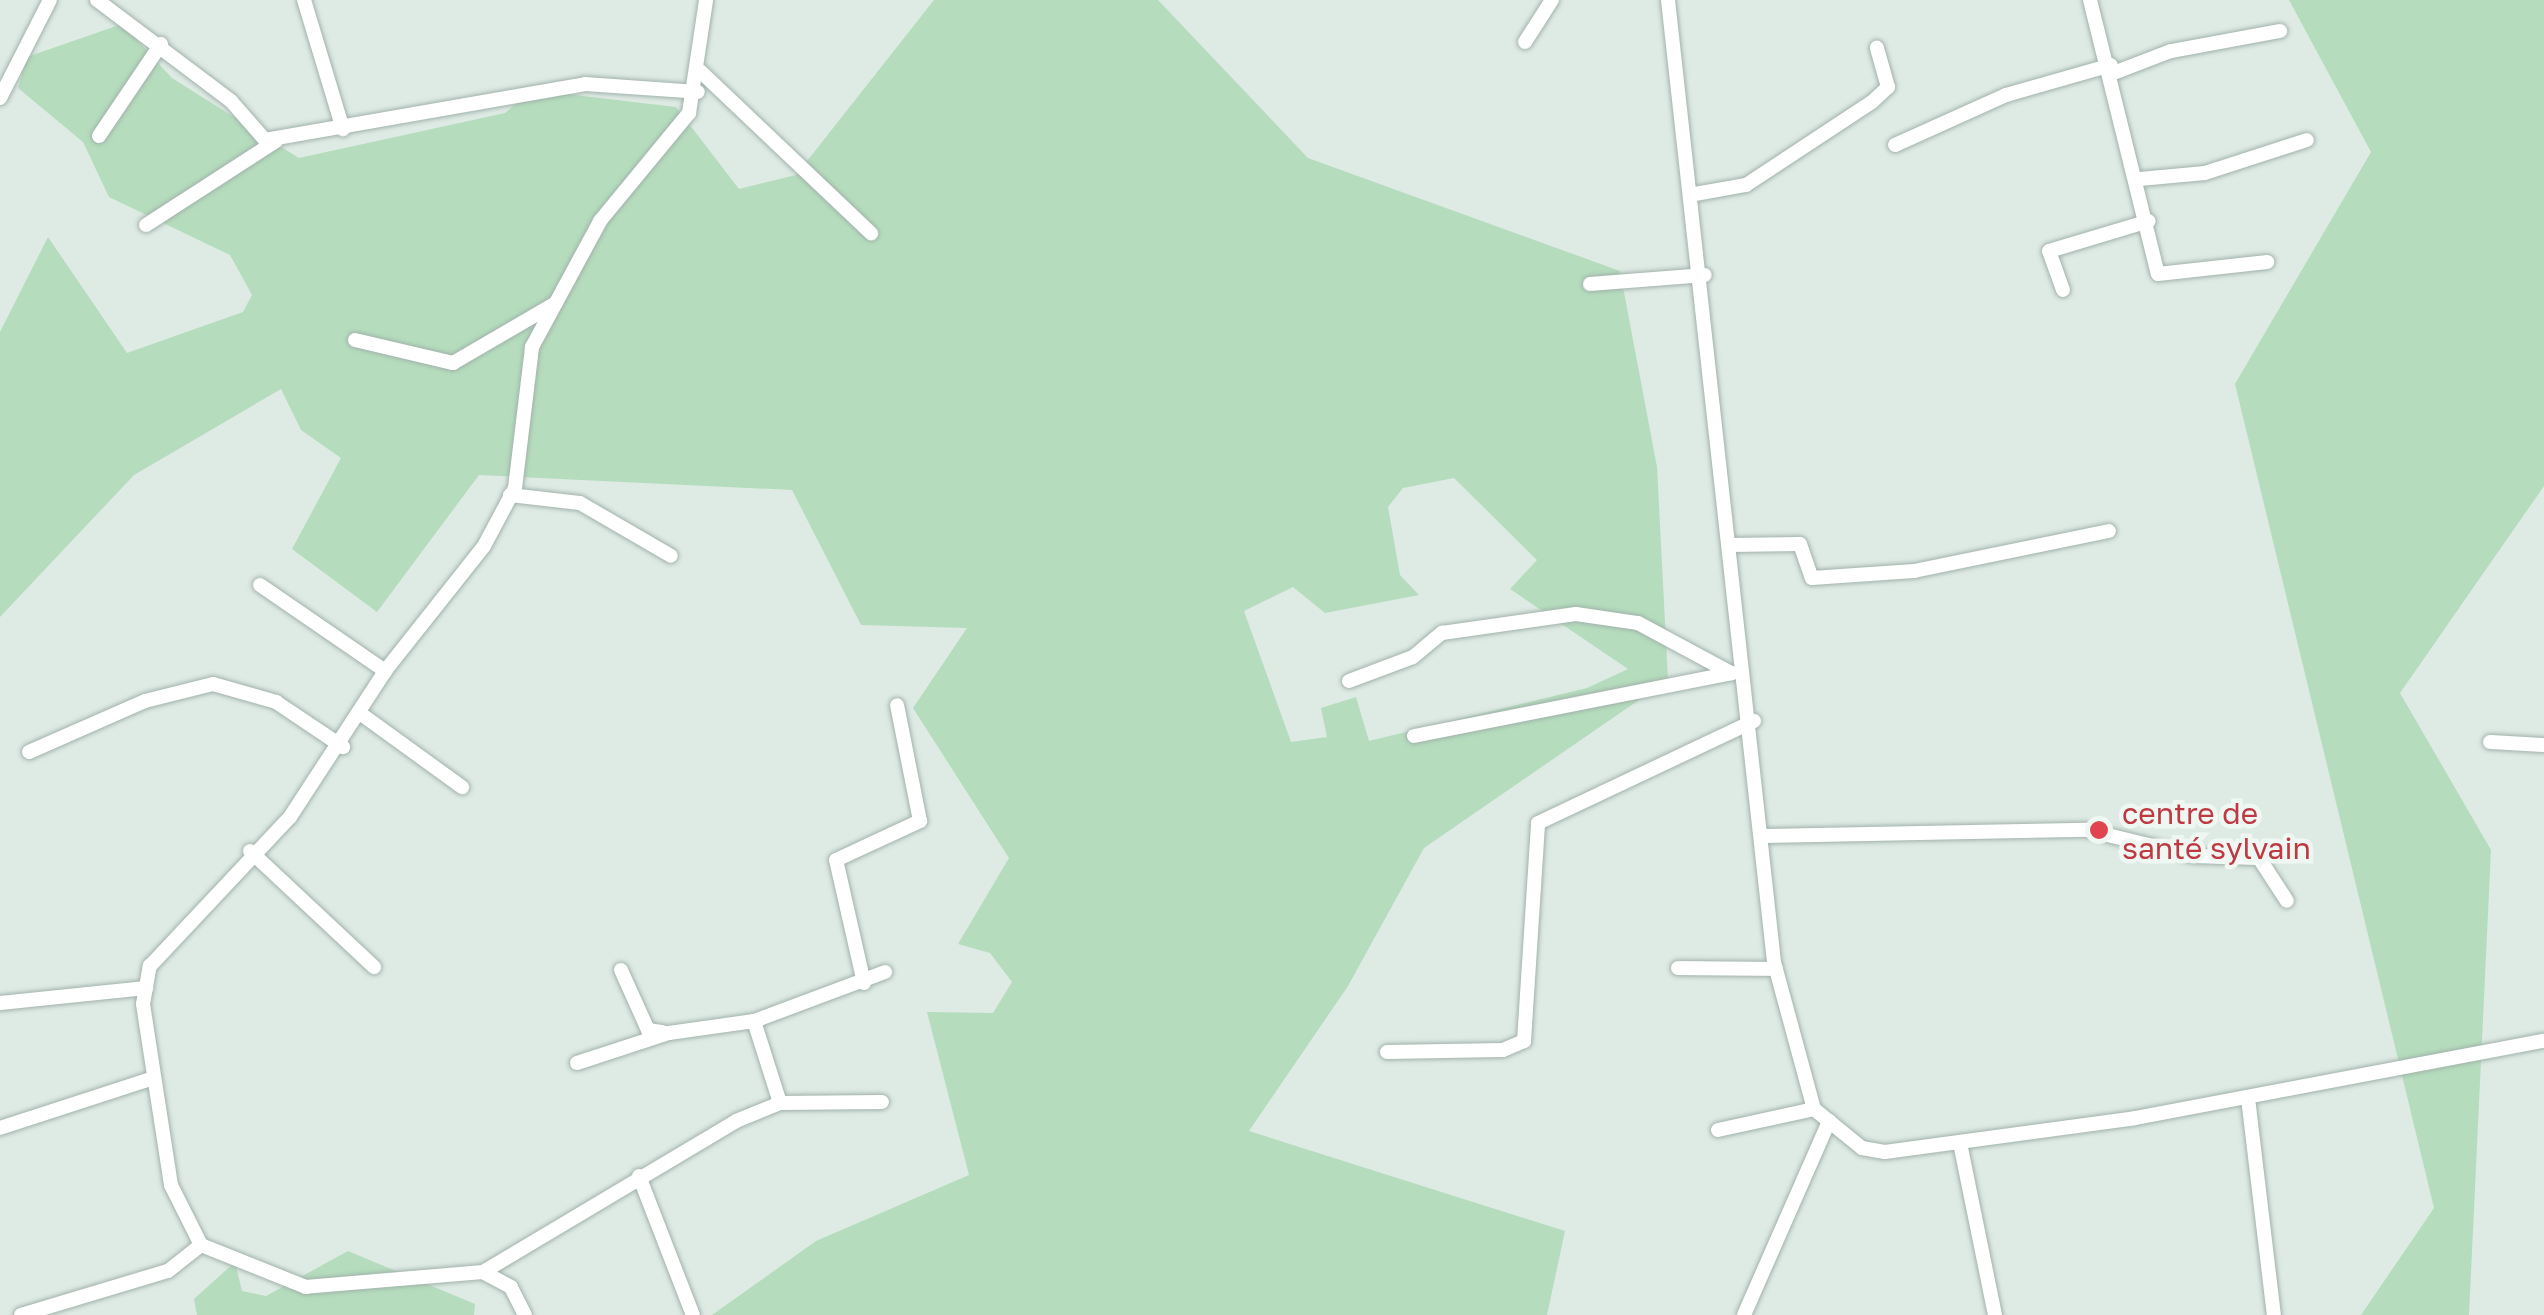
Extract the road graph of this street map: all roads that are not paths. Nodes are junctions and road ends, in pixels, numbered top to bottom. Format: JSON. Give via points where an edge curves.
{"nodes":[{"id":1,"x":50,"y":0,"type":"edge"},
{"id":2,"x":97,"y":0,"type":"edge"},
{"id":3,"x":304,"y":0,"type":"edge"},
{"id":4,"x":706,"y":0,"type":"edge"},
{"id":5,"x":1552,"y":0,"type":"edge"},
{"id":6,"x":1668,"y":0,"type":"edge"},
{"id":7,"x":2090,"y":0,"type":"edge"},
{"id":8,"x":2280,"y":31,"type":"dead end"},
{"id":9,"x":1525,"y":42,"type":"dead end"},
{"id":10,"x":160,"y":44,"type":"junction"},
{"id":11,"x":1878,"y":48,"type":"dead end"},
{"id":12,"x":2111,"y":69,"type":"junction"},
{"id":13,"x":700,"y":71,"type":"junction"},
{"id":14,"x":698,"y":92,"type":"junction"},
{"id":15,"x":0,"y":98,"type":"edge"},
{"id":16,"x":343,"y":129,"type":"junction"},
{"id":17,"x":99,"y":136,"type":"dead end"},
{"id":18,"x":2307,"y":140,"type":"dead end"},
{"id":19,"x":276,"y":141,"type":"junction"},
{"id":20,"x":1896,"y":146,"type":"dead end"},
{"id":21,"x":2140,"y":179,"type":"junction"},
{"id":22,"x":1695,"y":194,"type":"junction"},
{"id":23,"x":2149,"y":221,"type":"junction"},
{"id":24,"x":146,"y":225,"type":"dead end"},
{"id":25,"x":871,"y":233,"type":"dead end"},
{"id":26,"x":2267,"y":262,"type":"dead end"},
{"id":27,"x":1704,"y":276,"type":"junction"},
{"id":28,"x":1590,"y":284,"type":"dead end"},
{"id":29,"x":2063,"y":290,"type":"dead end"},
{"id":30,"x":561,"y":300,"type":"junction"},
{"id":31,"x":355,"y":340,"type":"dead end"},
{"id":32,"x":510,"y":495,"type":"junction"},
{"id":33,"x":2110,"y":531,"type":"dead end"},
{"id":34,"x":1730,"y":545,"type":"junction"},
{"id":35,"x":671,"y":556,"type":"dead end"},
{"id":36,"x":260,"y":585,"type":"dead end"},
{"id":37,"x":1747,"y":670,"type":"junction"},
{"id":38,"x":385,"y":671,"type":"junction"},
{"id":39,"x":1731,"y":673,"type":"junction"},
{"id":40,"x":1350,"y":681,"type":"dead end"},
{"id":41,"x":897,"y":705,"type":"dead end"},
{"id":42,"x":361,"y":714,"type":"junction"},
{"id":43,"x":1754,"y":721,"type":"junction"},
{"id":44,"x":1414,"y":736,"type":"dead end"},
{"id":45,"x":2490,"y":742,"type":"dead end"},
{"id":46,"x":2544,"y":745,"type":"edge"},
{"id":47,"x":343,"y":747,"type":"junction"},
{"id":48,"x":29,"y":752,"type":"dead end"},
{"id":49,"x":462,"y":787,"type":"dead end"},
{"id":50,"x":1765,"y":836,"type":"junction"},
{"id":51,"x":250,"y":851,"type":"junction"},
{"id":52,"x":2287,"y":900,"type":"dead end"},
{"id":53,"x":374,"y":967,"type":"dead end"},
{"id":54,"x":1678,"y":968,"type":"dead end"},
{"id":55,"x":1776,"y":969,"type":"junction"},
{"id":56,"x":621,"y":970,"type":"dead end"},
{"id":57,"x":885,"y":972,"type":"dead end"},
{"id":58,"x":864,"y":983,"type":"junction"},
{"id":59,"x":146,"y":988,"type":"junction"},
{"id":60,"x":0,"y":1003,"type":"edge"},
{"id":61,"x":754,"y":1021,"type":"junction"},
{"id":62,"x":669,"y":1033,"type":"junction"},
{"id":63,"x":2544,"y":1040,"type":"edge"},
{"id":64,"x":1387,"y":1052,"type":"dead end"},
{"id":65,"x":577,"y":1064,"type":"dead end"},
{"id":66,"x":152,"y":1080,"type":"junction"},
{"id":67,"x":2248,"y":1098,"type":"junction"},
{"id":68,"x":882,"y":1102,"type":"dead end"},
{"id":69,"x":780,"y":1103,"type":"junction"},
{"id":70,"x":1814,"y":1109,"type":"junction"},
{"id":71,"x":1830,"y":1121,"type":"junction"},
{"id":72,"x":0,"y":1128,"type":"edge"},
{"id":73,"x":1718,"y":1130,"type":"dead end"},
{"id":74,"x":1960,"y":1142,"type":"junction"},
{"id":75,"x":639,"y":1176,"type":"junction"},
{"id":76,"x":201,"y":1245,"type":"junction"},
{"id":77,"x":483,"y":1272,"type":"junction"},
{"id":78,"x":21,"y":1315,"type":"edge"},
{"id":79,"x":525,"y":1315,"type":"edge"},
{"id":80,"x":693,"y":1315,"type":"edge"},
{"id":81,"x":1744,"y":1315,"type":"edge"},
{"id":82,"x":1995,"y":1315,"type":"edge"},
{"id":83,"x":2274,"y":1315,"type":"edge"}],
"edges":[{"from":1,"to":15,"type":"street"},
{"from":2,"to":10,"type":"street"},
{"from":3,"to":16,"type":"street"},
{"from":4,"to":13,"type":"street"},
{"from":5,"to":9,"type":"street"},
{"from":6,"to":22,"type":"street"},
{"from":7,"to":12,"type":"street"},
{"from":8,"to":12,"type":"street"},
{"from":10,"to":17,"type":"street"},
{"from":10,"to":19,"type":"street"},
{"from":11,"to":22,"type":"street","via":[[1888,86],[1872,102],[1754,180]]},
{"from":12,"to":20,"type":"street","via":[[2006,95]]},
{"from":12,"to":21,"type":"street"},
{"from":13,"to":14,"type":"street"},
{"from":13,"to":25,"type":"street"},
{"from":14,"to":16,"type":"street","via":[[585,84]]},
{"from":14,"to":30,"type":"street","via":[[600,220]]},
{"from":16,"to":19,"type":"street"},
{"from":18,"to":21,"type":"street","via":[[2205,172]]},
{"from":19,"to":24,"type":"street"},
{"from":21,"to":23,"type":"street"},
{"from":22,"to":27,"type":"street"},
{"from":23,"to":26,"type":"street","via":[[2158,274]]},
{"from":23,"to":29,"type":"street","via":[[2050,251]]},
{"from":27,"to":28,"type":"street"},
{"from":27,"to":34,"type":"street"},
{"from":30,"to":31,"type":"street","via":[[453,363]]},
{"from":30,"to":32,"type":"street","via":[[532,347]]},
{"from":32,"to":35,"type":"street","via":[[580,504]]},
{"from":32,"to":38,"type":"street","via":[[468,574]]},
{"from":33,"to":34,"type":"street","via":[[1914,570],[1812,578],[1800,544]]},
{"from":34,"to":37,"type":"street"},
{"from":36,"to":38,"type":"street"},
{"from":37,"to":39,"type":"street"},
{"from":37,"to":43,"type":"street"},
{"from":38,"to":42,"type":"street"},
{"from":39,"to":40,"type":"street","via":[[1638,624],[1576,614],[1442,634],[1413,657]]},
{"from":39,"to":44,"type":"street"},
{"from":41,"to":58,"type":"street","via":[[920,820],[836,860]]},
{"from":42,"to":47,"type":"street"},
{"from":42,"to":49,"type":"street"},
{"from":43,"to":50,"type":"street"},
{"from":43,"to":64,"type":"street","via":[[1538,823],[1524,1041],[1504,1050]]},
{"from":45,"to":46,"type":"street"},
{"from":47,"to":48,"type":"street","via":[[276,702],[213,684],[145,701]]},
{"from":47,"to":51,"type":"street"},
{"from":50,"to":52,"type":"street","via":[[2087,830],[2194,856],[2259,858]]},
{"from":50,"to":55,"type":"street"},
{"from":51,"to":53,"type":"street"},
{"from":51,"to":59,"type":"street","via":[[150,966]]},
{"from":54,"to":55,"type":"street"},
{"from":55,"to":70,"type":"street"},
{"from":56,"to":62,"type":"street","via":[[648,1030]]},
{"from":57,"to":58,"type":"street"},
{"from":58,"to":61,"type":"street"},
{"from":59,"to":60,"type":"street"},
{"from":59,"to":66,"type":"street"},
{"from":61,"to":62,"type":"street"},
{"from":61,"to":69,"type":"street"},
{"from":62,"to":65,"type":"street"},
{"from":63,"to":67,"type":"street"},
{"from":66,"to":72,"type":"street"},
{"from":66,"to":76,"type":"street","via":[[171,1185]]},
{"from":67,"to":74,"type":"street"},
{"from":67,"to":83,"type":"street"},
{"from":68,"to":69,"type":"street"},
{"from":69,"to":75,"type":"street"},
{"from":70,"to":71,"type":"street"},
{"from":70,"to":73,"type":"street"},
{"from":71,"to":74,"type":"street","via":[[1862,1148],[1885,1152]]},
{"from":71,"to":81,"type":"street"},
{"from":74,"to":82,"type":"street"},
{"from":75,"to":77,"type":"street"},
{"from":75,"to":80,"type":"street"},
{"from":76,"to":77,"type":"street","via":[[294,1286]]},
{"from":76,"to":78,"type":"street","via":[[168,1271]]},
{"from":77,"to":79,"type":"street","via":[[511,1287]]}]}
